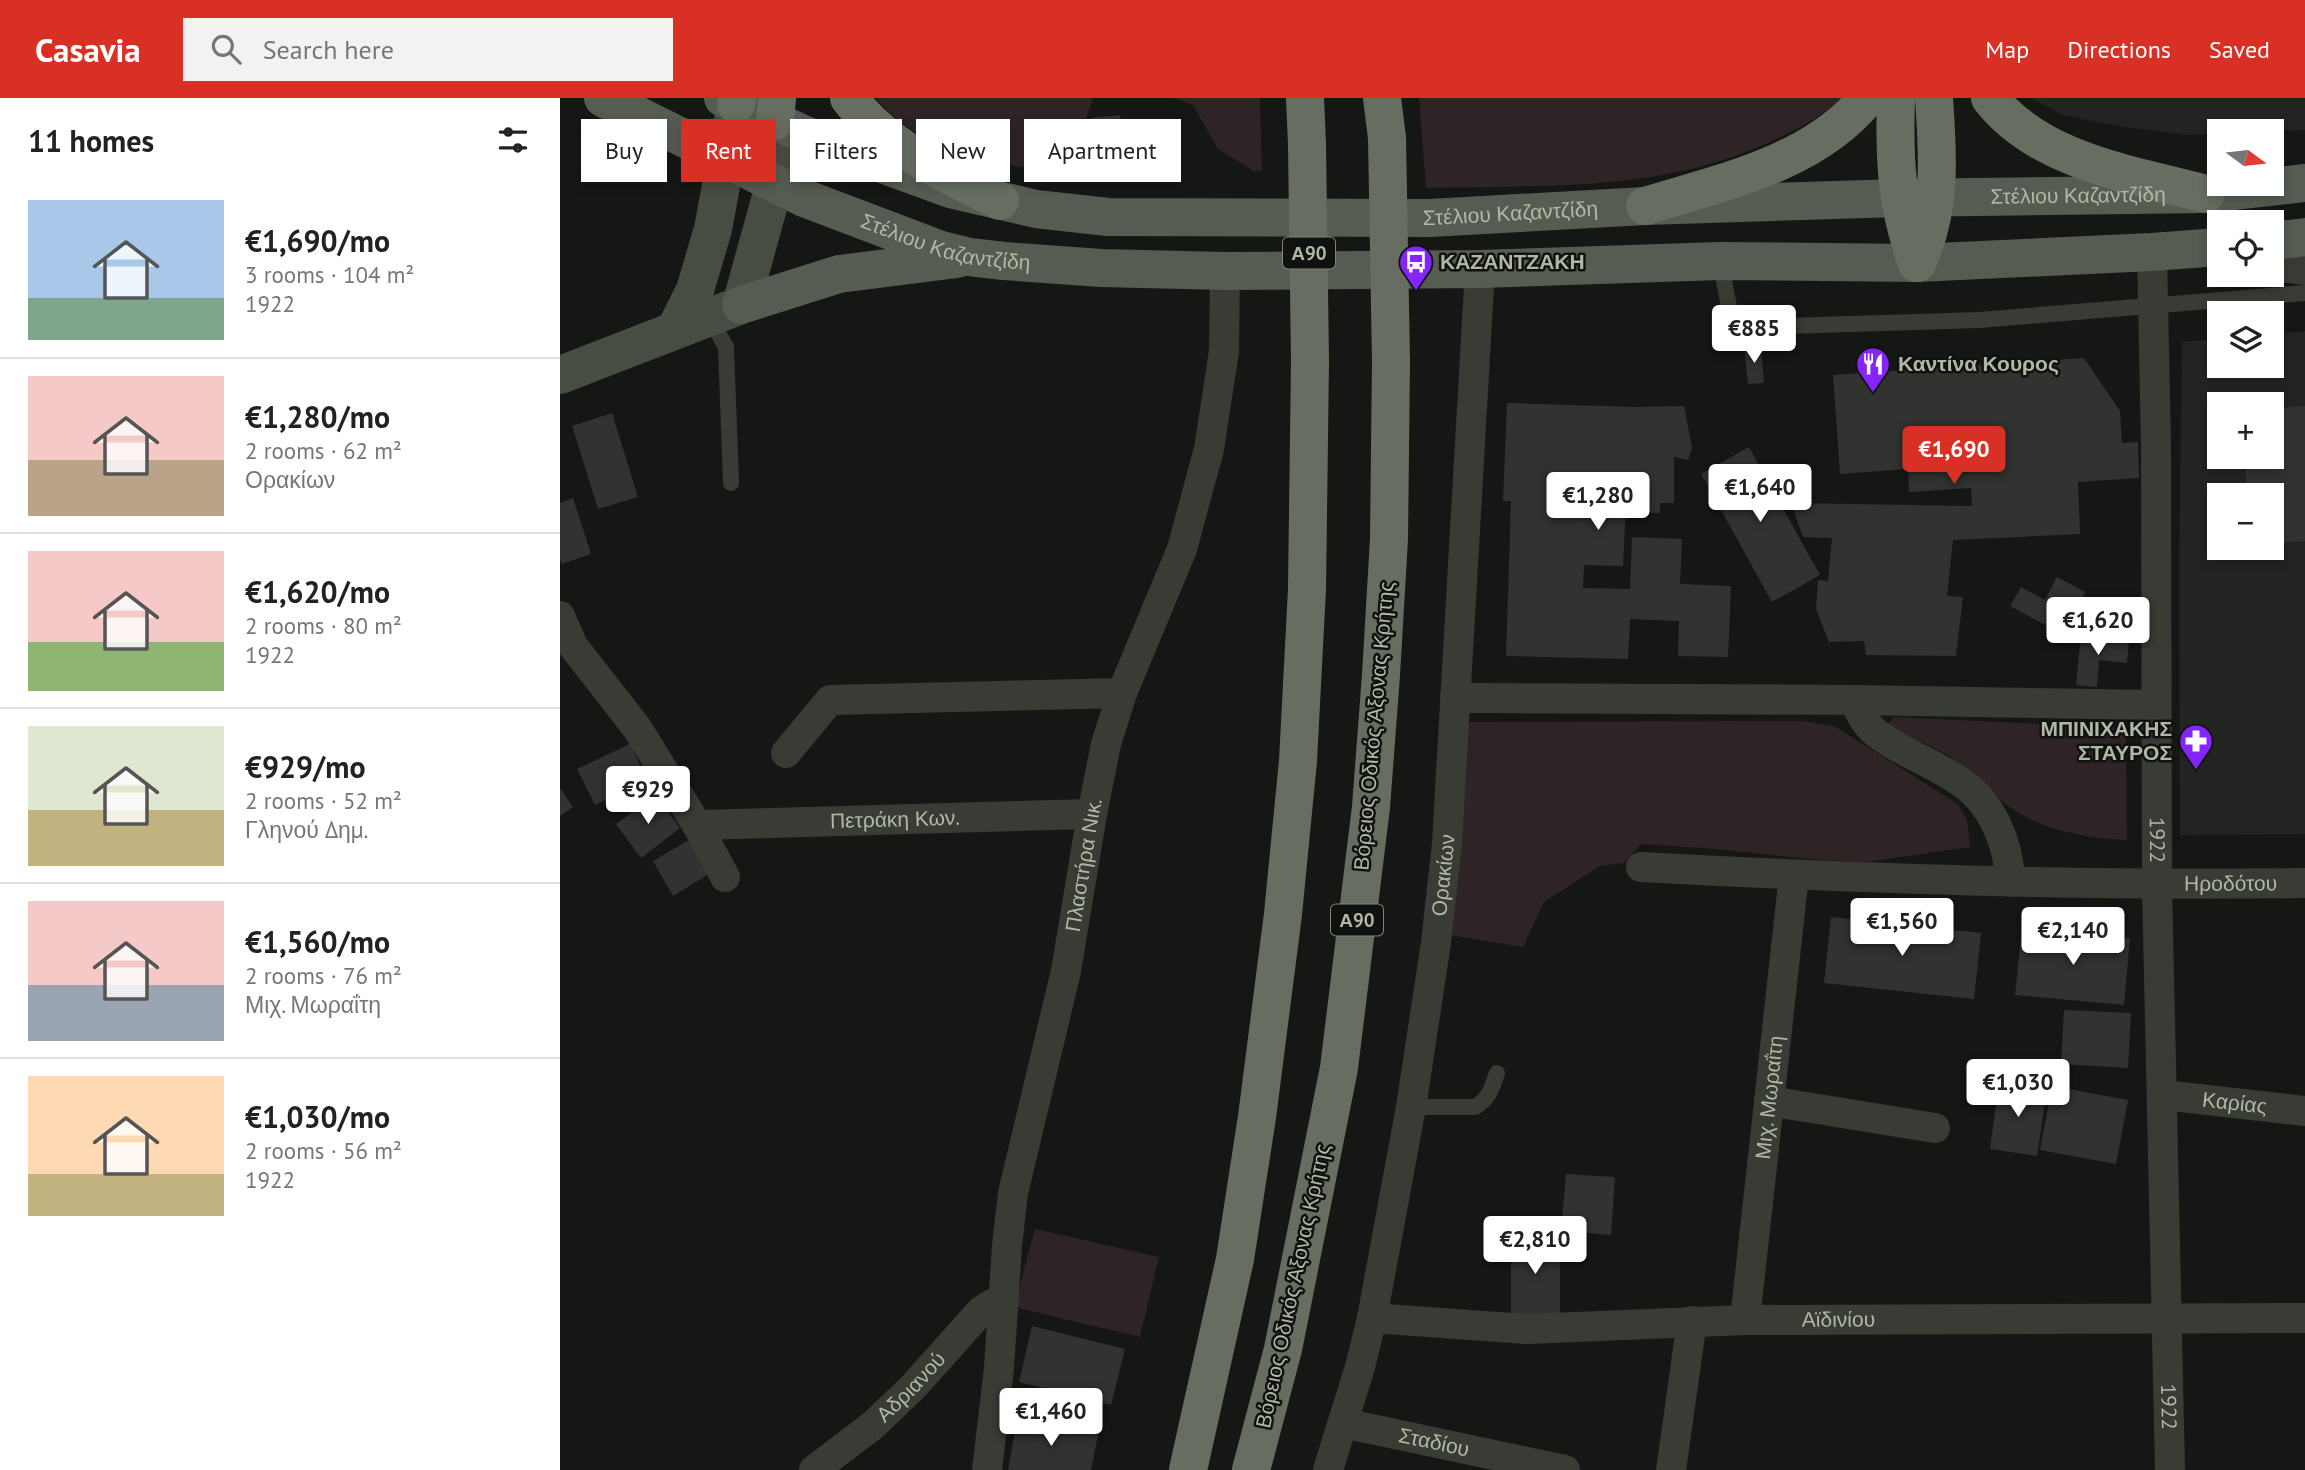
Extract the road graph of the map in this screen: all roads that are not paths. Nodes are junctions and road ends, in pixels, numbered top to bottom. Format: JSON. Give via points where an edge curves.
{"nodes":[{"id":1,"x":603,"y":98,"type":"edge"},
{"id":2,"x":849,"y":98,"type":"edge"},
{"id":3,"x":1382,"y":98,"type":"edge"},
{"id":4,"x":1388,"y":98,"type":"edge"},
{"id":5,"x":1867,"y":98,"type":"edge"},
{"id":6,"x":1896,"y":98,"type":"edge"},
{"id":7,"x":1934,"y":98,"type":"edge"},
{"id":8,"x":1990,"y":98,"type":"edge"},
{"id":9,"x":1305,"y":99,"type":"edge"},
{"id":10,"x":732,"y":100,"type":"edge"},
{"id":11,"x":776,"y":110,"type":"edge"},
{"id":12,"x":730,"y":119,"type":"edge"},
{"id":13,"x":681,"y":138,"type":"edge"},
{"id":14,"x":1387,"y":138,"type":"junction"},
{"id":15,"x":721,"y":182,"type":"edge"},
{"id":16,"x":770,"y":182,"type":"edge"},
{"id":17,"x":2305,"y":183,"type":"edge"},
{"id":18,"x":774,"y":184,"type":"junction"},
{"id":19,"x":2206,"y":194,"type":"junction"},
{"id":20,"x":1899,"y":198,"type":"junction"},
{"id":21,"x":1937,"y":198,"type":"junction"},
{"id":22,"x":1000,"y":201,"type":"junction"},
{"id":23,"x":1645,"y":206,"type":"junction"},
{"id":24,"x":2305,"y":237,"type":"edge"},
{"id":25,"x":2284,"y":240,"type":"edge"},
{"id":26,"x":2207,"y":248,"type":"edge"},
{"id":27,"x":2166,"y":252,"type":"junction"},
{"id":28,"x":970,"y":257,"type":"junction"},
{"id":29,"x":2207,"y":257,"type":"edge"},
{"id":30,"x":1720,"y":261,"type":"junction"},
{"id":31,"x":1917,"y":262,"type":"junction"},
{"id":32,"x":2284,"y":267,"type":"edge"},
{"id":33,"x":1480,"y":268,"type":"junction"},
{"id":34,"x":2305,"y":270,"type":"edge"},
{"id":35,"x":1226,"y":271,"type":"junction"},
{"id":36,"x":2305,"y":293,"type":"edge"},
{"id":37,"x":2154,"y":307,"type":"junction"},
{"id":38,"x":705,"y":310,"type":"junction"},
{"id":39,"x":560,"y":375,"type":"edge"},
{"id":40,"x":731,"y":483,"type":"dead end"},
{"id":41,"x":560,"y":616,"type":"edge"},
{"id":42,"x":566,"y":650,"type":"edge"},
{"id":43,"x":1122,"y":693,"type":"junction"},
{"id":44,"x":1455,"y":698,"type":"junction"},
{"id":45,"x":1855,"y":700,"type":"junction"},
{"id":46,"x":2156,"y":705,"type":"junction"},
{"id":47,"x":786,"y":753,"type":"dead end"},
{"id":48,"x":1092,"y":814,"type":"junction"},
{"id":49,"x":697,"y":825,"type":"junction"},
{"id":50,"x":1641,"y":867,"type":"dead end"},
{"id":51,"x":1794,"y":875,"type":"junction"},
{"id":52,"x":725,"y":877,"type":"dead end"},
{"id":53,"x":2010,"y":882,"type":"junction"},
{"id":54,"x":2305,"y":883,"type":"edge"},
{"id":55,"x":2157,"y":885,"type":"junction"},
{"id":56,"x":1497,"y":1073,"type":"dead end"},
{"id":57,"x":2162,"y":1095,"type":"junction"},
{"id":58,"x":1769,"y":1101,"type":"junction"},
{"id":59,"x":1411,"y":1107,"type":"junction"},
{"id":60,"x":2305,"y":1111,"type":"edge"},
{"id":61,"x":1935,"y":1128,"type":"dead end"},
{"id":62,"x":1003,"y":1301,"type":"junction"},
{"id":63,"x":1372,"y":1318,"type":"junction"},
{"id":64,"x":2167,"y":1318,"type":"junction"},
{"id":65,"x":2305,"y":1318,"type":"edge"},
{"id":66,"x":1745,"y":1320,"type":"junction"},
{"id":67,"x":1692,"y":1321,"type":"junction"},
{"id":68,"x":1342,"y":1423,"type":"junction"},
{"id":69,"x":1528,"y":1466,"type":"edge"},
{"id":70,"x":814,"y":1470,"type":"edge"},
{"id":71,"x":986,"y":1470,"type":"edge"},
{"id":72,"x":1188,"y":1470,"type":"edge"},
{"id":73,"x":1251,"y":1470,"type":"edge"},
{"id":74,"x":1328,"y":1470,"type":"edge"},
{"id":75,"x":1565,"y":1470,"type":"edge"},
{"id":76,"x":1671,"y":1470,"type":"edge"},
{"id":77,"x":2170,"y":1470,"type":"edge"}],
"edges":[{"from":1,"to":13,"type":"main road","name":"Στέλιου Καζαντζίδη"},
{"from":2,"to":22,"type":"highway","via":[[894,143]]},
{"from":3,"to":14,"type":"highway","name":"Βόρειος Οδικός Άξονας Κρήτης","number":"Α90"},
{"from":4,"to":14,"type":"highway"},
{"from":5,"to":23,"type":"highway","via":[[1835,131],[1798,153]]},
{"from":6,"to":20,"type":"highway","via":[[1894,152]]},
{"from":7,"to":21,"type":"highway"},
{"from":8,"to":19,"type":"highway","via":[[2017,125],[2055,149]]},
{"from":9,"to":72,"type":"highway","number":"Α90","bridge":true,"via":[[1310,362],[1299,748],[1257,1117],[1235,1259]]},
{"from":10,"to":11,"type":"main road","name":"Στέλιου Καζαντζίδη"},
{"from":10,"to":12,"type":"street"},
{"from":11,"to":18,"type":"street"},
{"from":11,"to":22,"type":"main road","name":"Στέλιου Καζαντζίδη","via":[[909,175]]},
{"from":14,"to":73,"type":"highway","name":"Βόρειος Οδικός Άξονας Κρήτης","number":"Α90","bridge":true,"via":[[1389,539],[1371,807],[1339,1068],[1283,1349]]},
{"from":15,"to":38,"type":"street"},
{"from":16,"to":18,"type":"main road","name":"Στέλιου Καζαντζίδη"},
{"from":17,"to":19,"type":"main road","name":"Στέλιου Καζαντζίδη"},
{"from":18,"to":28,"type":"main road","name":"Στέλιου Καζαντζίδη","via":[[941,250]]},
{"from":18,"to":38,"type":"street","via":[[769,210]]},
{"from":19,"to":21,"type":"main road","name":"Στέλιου Καζαντζίδη"},
{"from":20,"to":21,"type":"main road","name":"Στέλιου Καζαντζίδη"},
{"from":20,"to":23,"type":"main road","name":"Στέλιου Καζαντζίδη"},
{"from":20,"to":31,"type":"highway"},
{"from":21,"to":31,"type":"highway"},
{"from":22,"to":23,"type":"main road","name":"Στέλιου Καζαντζίδη","via":[[1071,214],[1122,217],[1430,218]]},
{"from":24,"to":25,"type":"main road"},
{"from":26,"to":27,"type":"main road","name":"Στέλιου Καζαντζίδη"},
{"from":27,"to":29,"type":"street"},
{"from":27,"to":31,"type":"main road","name":"Στέλιου Καζαντζίδη"},
{"from":27,"to":37,"type":"street","name":"1922"},
{"from":28,"to":35,"type":"main road","name":"Στέλιου Καζαντζίδη","via":[[1101,268]]},
{"from":28,"to":38,"type":"main road","via":[[839,274]]},
{"from":30,"to":31,"type":"main road","name":"Στέλιου Καζαντζίδη"},
{"from":30,"to":33,"type":"main road","name":"Στέλιου Καζαντζίδη"},
{"from":30,"to":37,"type":"lane","via":[[1731,316],[1752,327],[1979,320]]},
{"from":32,"to":34,"type":"street"},
{"from":33,"to":35,"type":"main road","name":"Στέλιου Καζαντζίδη"},
{"from":33,"to":44,"type":"street","name":"Ορακίων"},
{"from":35,"to":43,"type":"street","name":"Πλαστήρα Νικ.","via":[[1219,397],[1203,476],[1182,549]]},
{"from":36,"to":37,"type":"lane"},
{"from":37,"to":46,"type":"street","name":"1922"},
{"from":38,"to":39,"type":"street"},
{"from":38,"to":40,"type":"lane","via":[[726,347]]},
{"from":41,"to":42,"type":"street"},
{"from":42,"to":49,"type":"street","via":[[637,728]]},
{"from":43,"to":47,"type":"street","via":[[830,700]]},
{"from":43,"to":48,"type":"street","name":"Πλαστήρα Νικ."},
{"from":44,"to":45,"type":"street"},
{"from":44,"to":59,"type":"street","name":"Ορακίων","via":[[1444,876]]},
{"from":45,"to":46,"type":"street"},
{"from":45,"to":53,"type":"street","via":[[1874,732],[1960,780],[1981,800],[2002,837]]},
{"from":46,"to":55,"type":"street","name":"1922"},
{"from":48,"to":49,"type":"street","name":"Πετράκη Κων."},
{"from":48,"to":62,"type":"street","name":"Πλαστήρα Νικ.","via":[[1066,971],[1013,1193]]},
{"from":49,"to":52,"type":"street"},
{"from":50,"to":51,"type":"street","name":"Ηροδότου"},
{"from":51,"to":53,"type":"street","name":"Ηροδότου"},
{"from":51,"to":58,"type":"street","name":"Μιχ. Μωραΐτη"},
{"from":53,"to":55,"type":"street","name":"Ηροδότου"},
{"from":54,"to":55,"type":"street","name":"Ηροδότου"},
{"from":55,"to":57,"type":"street","name":"1922"},
{"from":56,"to":59,"type":"lane","via":[[1490,1093],[1475,1107]]},
{"from":57,"to":60,"type":"street","name":"Καρίας"},
{"from":57,"to":64,"type":"street","name":"1922"},
{"from":58,"to":61,"type":"street"},
{"from":58,"to":66,"type":"street","name":"Μιχ. Μωραΐτη"},
{"from":59,"to":63,"type":"street","name":"Ορακίων"},
{"from":62,"to":70,"type":"street","name":"Αδριανού","via":[[981,1311],[914,1387]]},
{"from":62,"to":71,"type":"street","name":"Πλαστήρα Νικ."},
{"from":63,"to":67,"type":"street","name":"Αϊδινίου","via":[[1527,1329]]},
{"from":63,"to":68,"type":"street","name":"Ορακίων"},
{"from":64,"to":65,"type":"street","name":"Αϊδινίου"},
{"from":64,"to":66,"type":"street","name":"Αϊδινίου"},
{"from":64,"to":77,"type":"street","name":"1922"},
{"from":66,"to":67,"type":"street","name":"Αϊδινίου"},
{"from":67,"to":76,"type":"street"},
{"from":68,"to":69,"type":"street","name":"Σταδίου"},
{"from":68,"to":74,"type":"street","name":"Ορακίων"},
{"from":69,"to":75,"type":"street","name":"Σταδίου"}]}
